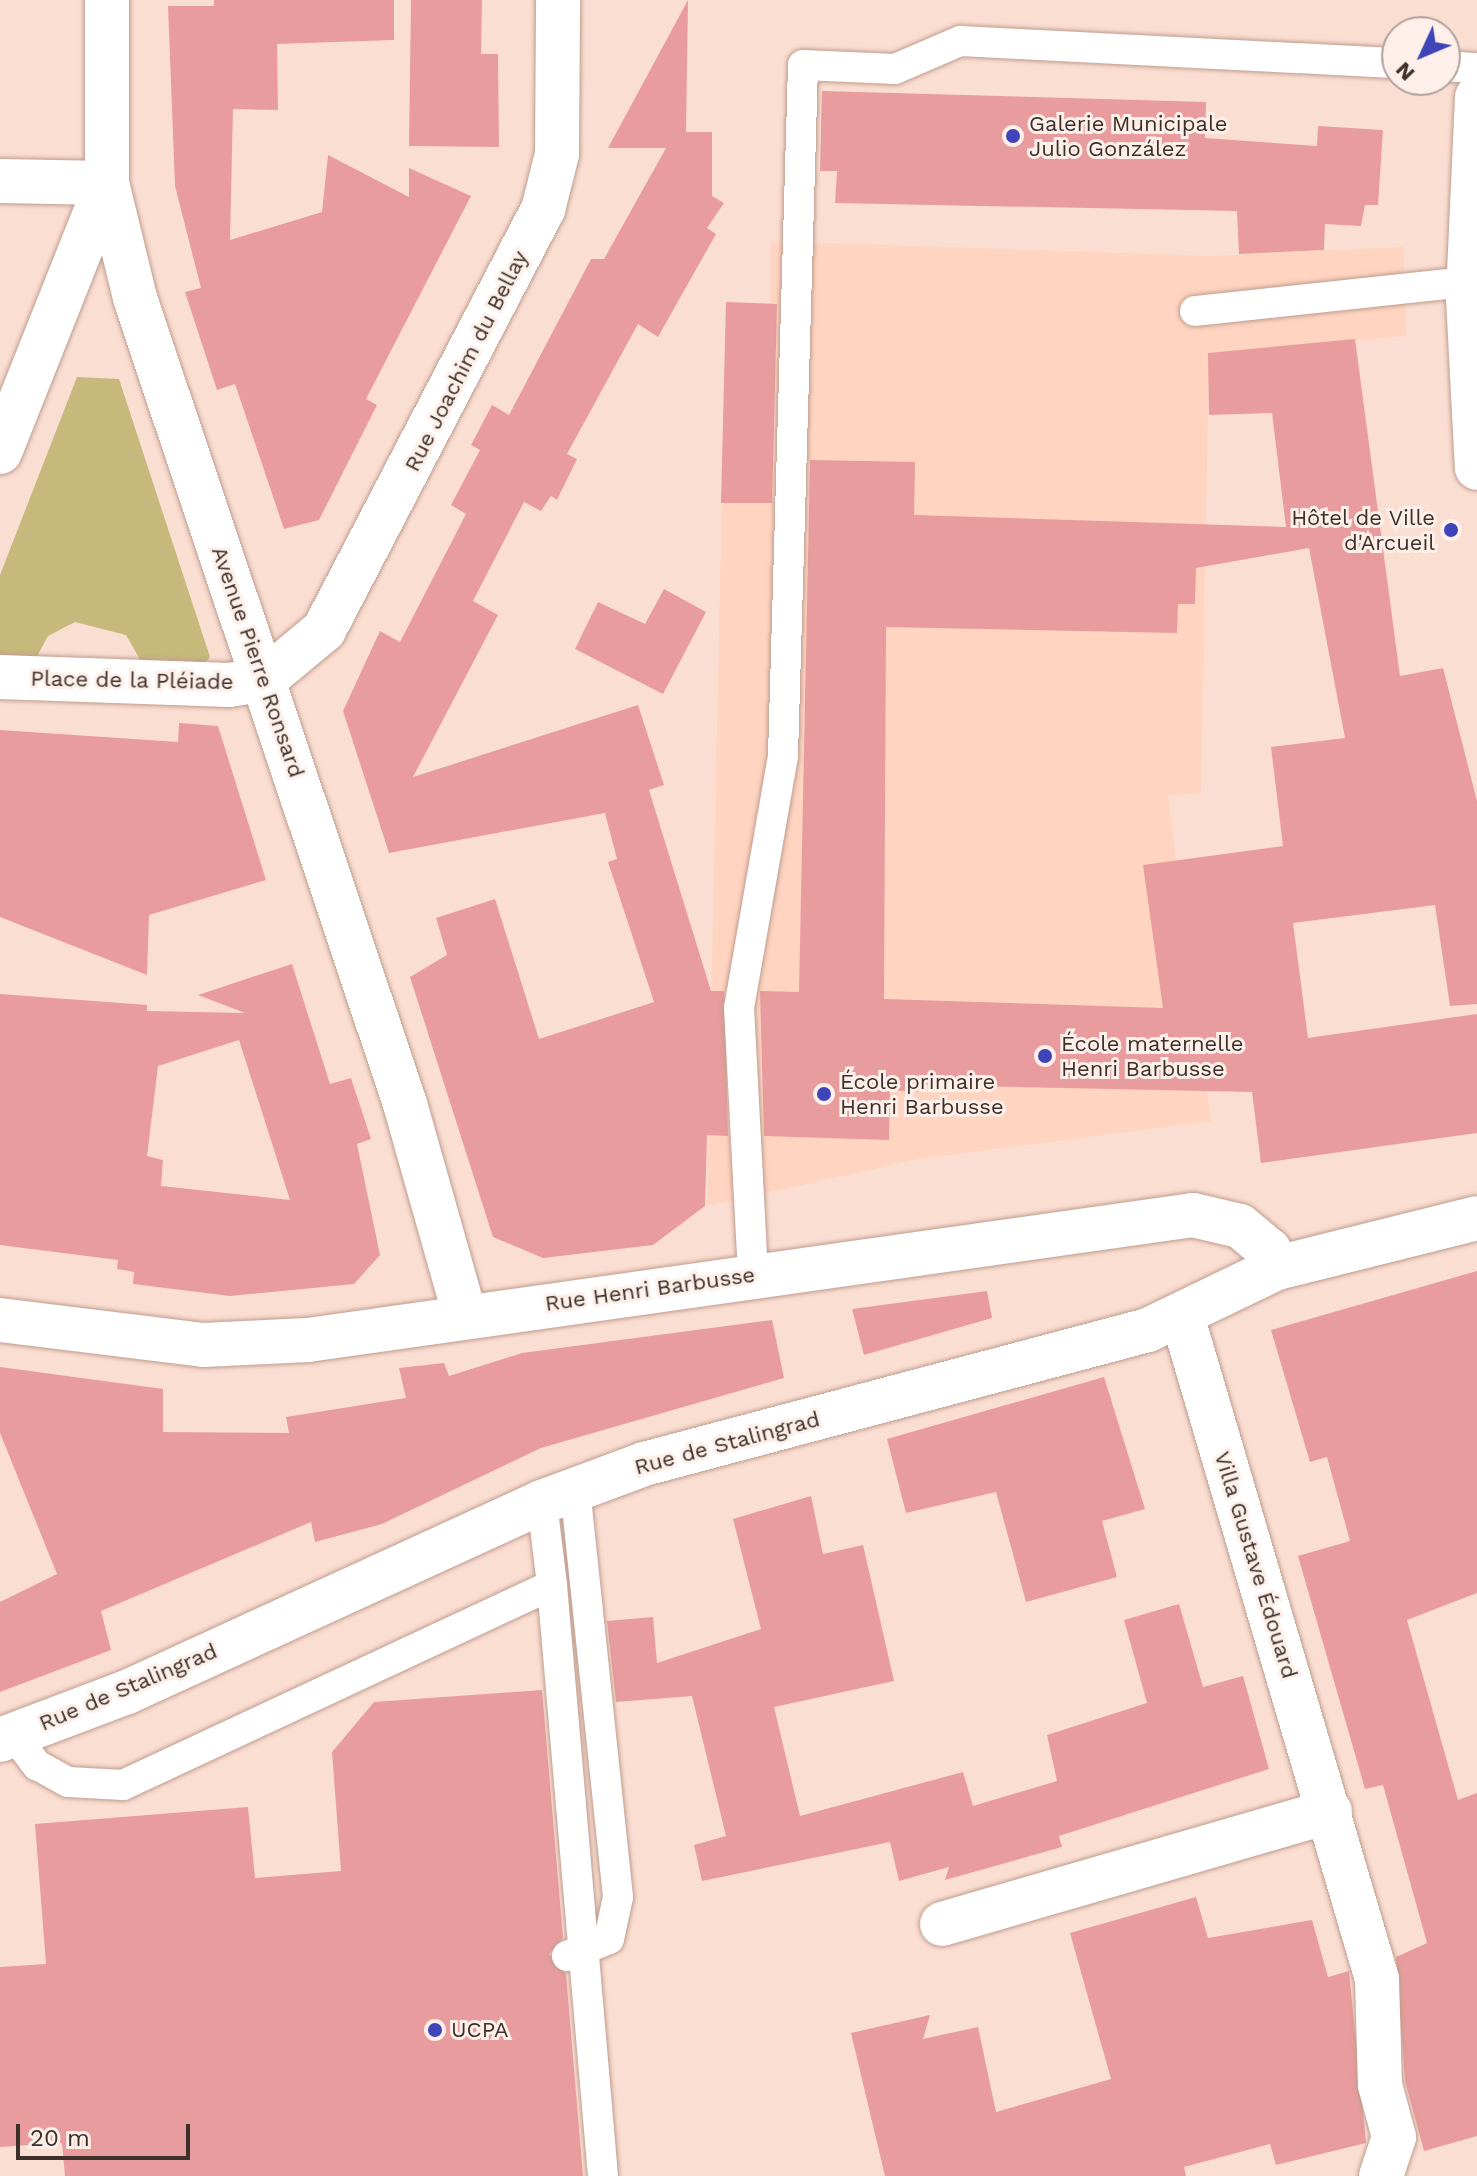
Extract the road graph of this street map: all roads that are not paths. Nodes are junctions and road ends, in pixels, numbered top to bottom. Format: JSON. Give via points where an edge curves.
{"nodes":[{"id":1,"x":107,"y":0,"type":"edge"},
{"id":2,"x":558,"y":0,"type":"edge"},
{"id":3,"x":1381,"y":62,"type":"edge"},
{"id":4,"x":1477,"y":97,"type":"edge"},
{"id":5,"x":0,"y":181,"type":"edge"},
{"id":6,"x":107,"y":183,"type":"junction"},
{"id":7,"x":1468,"y":282,"type":"junction"},
{"id":8,"x":1195,"y":311,"type":"dead end"},
{"id":9,"x":0,"y":452,"type":"edge"},
{"id":10,"x":1477,"y":468,"type":"edge"},
{"id":11,"x":0,"y":677,"type":"edge"},
{"id":12,"x":265,"y":679,"type":"junction"},
{"id":13,"x":1477,"y":1218,"type":"edge"},
{"id":14,"x":1277,"y":1268,"type":"junction"},
{"id":15,"x":753,"y":1274,"type":"junction"},
{"id":16,"x":465,"y":1316,"type":"junction"},
{"id":17,"x":1183,"y":1319,"type":"junction"},
{"id":18,"x":0,"y":1320,"type":"edge"},
{"id":19,"x":558,"y":1496,"type":"junction"},
{"id":20,"x":552,"y":1585,"type":"junction"},
{"id":21,"x":7,"y":1737,"type":"edge"},
{"id":22,"x":1330,"y":1811,"type":"junction"},
{"id":23,"x":942,"y":1924,"type":"dead end"},
{"id":24,"x":565,"y":1956,"type":"dead end"},
{"id":25,"x":603,"y":2176,"type":"edge"},
{"id":26,"x":1381,"y":2176,"type":"edge"}],
"edges":[{"from":1,"to":6,"type":"street","name":"Avenue Pierre Ronsard"},
{"from":2,"to":12,"type":"street","name":"Rue Joachim du Bellay","via":[[557,154],[543,210],[324,630]]},
{"from":3,"to":15,"type":"lane","via":[[960,41],[895,69],[803,65],[783,756],[739,1008]]},
{"from":4,"to":7,"type":"street"},
{"from":5,"to":6,"type":"street"},
{"from":6,"to":9,"type":"street"},
{"from":6,"to":12,"type":"street","name":"Avenue Pierre Ronsard","via":[[135,298]]},
{"from":7,"to":8,"type":"lane"},
{"from":7,"to":10,"type":"street"},
{"from":11,"to":12,"type":"street","name":"Place de la Pléiade","via":[[229,685]]},
{"from":12,"to":16,"type":"street","name":"Avenue Pierre Ronsard","via":[[405,1104]]},
{"from":13,"to":14,"type":"street","name":"Rue de Stalingrad"},
{"from":14,"to":15,"type":"street","name":"Rue Henri Barbusse","via":[[1269,1250],[1240,1226],[1193,1215]]},
{"from":14,"to":17,"type":"street","name":"Rue de Stalingrad"},
{"from":15,"to":16,"type":"street","name":"Rue Henri Barbusse"},
{"from":16,"to":18,"type":"street","name":"Rue Henri Barbusse","via":[[308,1340],[203,1345]]},
{"from":17,"to":19,"type":"street","name":"Rue de Stalingrad","via":[[644,1464]]},
{"from":17,"to":22,"type":"street","name":"Villa Gustave Édouard"},
{"from":19,"to":20,"type":"lane"},
{"from":19,"to":21,"type":"street","name":"Rue de Stalingrad","via":[[127,1692]]},
{"from":19,"to":24,"type":"lane","via":[[618,1897],[609,1939]]},
{"from":20,"to":21,"type":"lane","via":[[123,1785],[68,1782],[37,1765]]},
{"from":20,"to":25,"type":"lane"},
{"from":22,"to":23,"type":"street"},
{"from":22,"to":26,"type":"street","name":"Villa Gustave Édouard","via":[[1380,2000],[1380,2085],[1394,2137]]}]}
